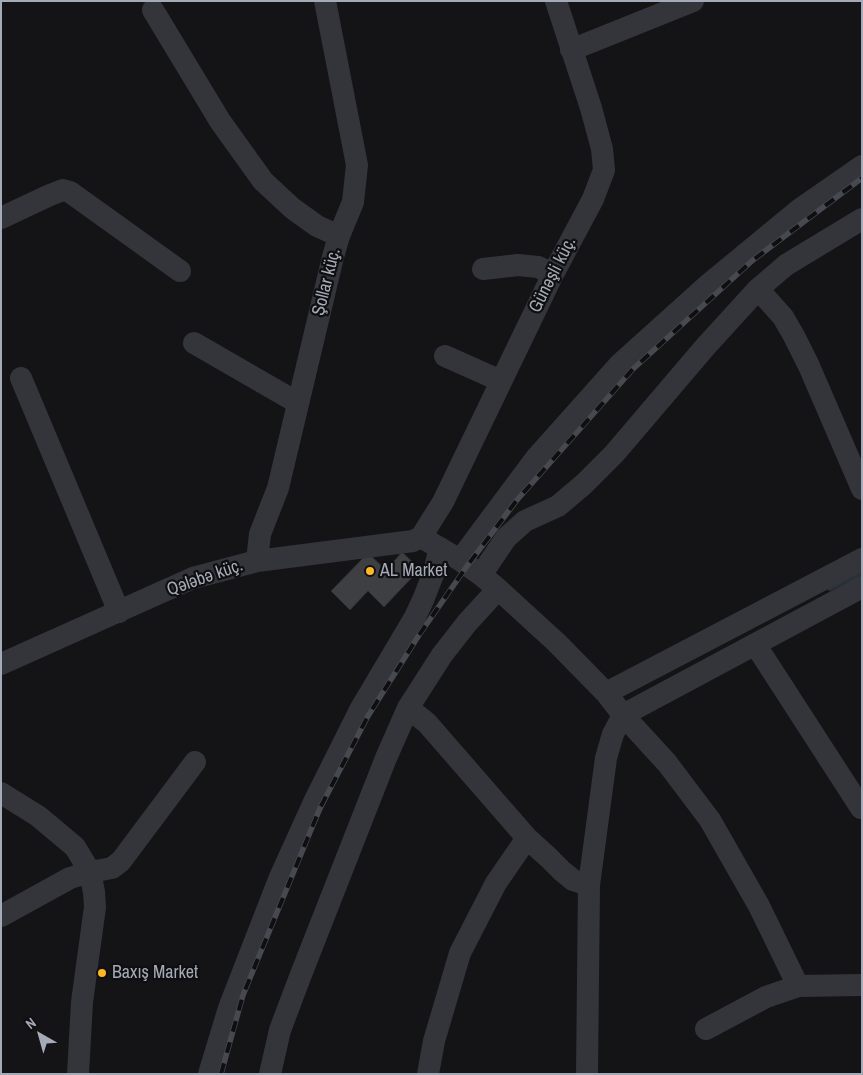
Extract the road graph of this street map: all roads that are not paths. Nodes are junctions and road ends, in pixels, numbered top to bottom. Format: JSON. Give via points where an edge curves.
{"nodes":[{"id":1,"x":325,"y":1,"type":"edge"},
{"id":2,"x":556,"y":1,"type":"edge"},
{"id":3,"x":693,"y":1,"type":"edge"},
{"id":4,"x":153,"y":10,"type":"dead end"},
{"id":5,"x":571,"y":50,"type":"junction"},
{"id":6,"x":862,"y":166,"type":"edge"},
{"id":7,"x":1,"y":218,"type":"edge"},
{"id":8,"x":861,"y":221,"type":"edge"},
{"id":9,"x":338,"y":236,"type":"junction"},
{"id":10,"x":483,"y":269,"type":"dead end"},
{"id":11,"x":180,"y":270,"type":"dead end"},
{"id":12,"x":553,"y":274,"type":"junction"},
{"id":13,"x":758,"y":288,"type":"junction"},
{"id":14,"x":194,"y":343,"type":"dead end"},
{"id":15,"x":446,"y":356,"type":"dead end"},
{"id":16,"x":20,"y":378,"type":"dead end"},
{"id":17,"x":501,"y":381,"type":"junction"},
{"id":18,"x":298,"y":403,"type":"junction"},
{"id":19,"x":862,"y":489,"type":"edge"},
{"id":20,"x":430,"y":542,"type":"junction"},
{"id":21,"x":862,"y":559,"type":"edge"},
{"id":22,"x":460,"y":560,"type":"junction"},
{"id":23,"x":256,"y":561,"type":"junction"},
{"id":24,"x":481,"y":575,"type":"junction"},
{"id":25,"x":862,"y":587,"type":"edge"},
{"id":26,"x":498,"y":589,"type":"junction"},
{"id":27,"x":119,"y":612,"type":"junction"},
{"id":28,"x":755,"y":644,"type":"junction"},
{"id":29,"x":1,"y":664,"type":"edge"},
{"id":30,"x":606,"y":693,"type":"junction"},
{"id":31,"x":408,"y":708,"type":"junction"},
{"id":32,"x":623,"y":715,"type":"junction"},
{"id":33,"x":195,"y":762,"type":"dead end"},
{"id":34,"x":1,"y":793,"type":"edge"},
{"id":35,"x":861,"y":808,"type":"edge"},
{"id":36,"x":527,"y":838,"type":"junction"},
{"id":37,"x":90,"y":872,"type":"junction"},
{"id":38,"x":589,"y":884,"type":"junction"},
{"id":39,"x":1,"y":916,"type":"edge"},
{"id":40,"x":862,"y":985,"type":"edge"},
{"id":41,"x":798,"y":986,"type":"junction"},
{"id":42,"x":706,"y":1028,"type":"dead end"},
{"id":43,"x":78,"y":1074,"type":"edge"},
{"id":44,"x":209,"y":1074,"type":"edge"},
{"id":45,"x":270,"y":1074,"type":"edge"},
{"id":46,"x":428,"y":1074,"type":"edge"},
{"id":47,"x":587,"y":1074,"type":"edge"}],
"edges":[{"from":1,"to":9,"type":"street","name":"Şollar küç.","via":[[356,164],[353,202]]},
{"from":2,"to":5,"type":"street","name":"Günəşli küç."},
{"from":3,"to":5,"type":"street"},
{"from":4,"to":9,"type":"street","via":[[220,120],[263,180],[292,208]]},
{"from":5,"to":12,"type":"street","name":"Günəşli küç.","via":[[591,108],[604,170],[593,199]]},
{"from":6,"to":22,"type":"street","via":[[800,209],[620,365],[536,458]]},
{"from":7,"to":11,"type":"street","via":[[63,190],[70,192]]},
{"from":8,"to":13,"type":"street","via":[[786,266]]},
{"from":9,"to":18,"type":"street","name":"Şollar küç."},
{"from":10,"to":12,"type":"street","via":[[518,265],[538,267]]},
{"from":12,"to":17,"type":"street","name":"Günəşli küç."},
{"from":13,"to":19,"type":"street","via":[[783,317],[794,336]]},
{"from":13,"to":24,"type":"street","via":[[614,454],[558,506],[518,526]]},
{"from":14,"to":18,"type":"street"},
{"from":15,"to":17,"type":"street"},
{"from":16,"to":27,"type":"street"},
{"from":17,"to":20,"type":"street","name":"Günəşli küç.","via":[[444,502]]},
{"from":18,"to":23,"type":"street","name":"Şollar küç.","via":[[278,488],[260,534]]},
{"from":20,"to":22,"type":"street"},
{"from":20,"to":23,"type":"street","name":"Qələbə küç.","via":[[413,541]]},
{"from":20,"to":44,"type":"street","name":"Günəşli küç.","via":[[434,572],[424,600],[361,708],[314,800],[229,1008]]},
{"from":21,"to":30,"type":"street"},
{"from":22,"to":24,"type":"street"},
{"from":23,"to":27,"type":"street","name":"Qələbə küç.","via":[[193,578]]},
{"from":24,"to":26,"type":"street"},
{"from":25,"to":28,"type":"street"},
{"from":26,"to":30,"type":"street"},
{"from":26,"to":31,"type":"street","via":[[442,655]]},
{"from":27,"to":29,"type":"street","name":"Qələbə küç."},
{"from":28,"to":32,"type":"street"},
{"from":28,"to":35,"type":"street"},
{"from":30,"to":32,"type":"street"},
{"from":31,"to":36,"type":"street","via":[[427,723]]},
{"from":31,"to":45,"type":"street","via":[[296,986],[280,1030]]},
{"from":32,"to":38,"type":"street","via":[[606,758]]},
{"from":32,"to":41,"type":"street","via":[[667,763],[710,820],[759,906]]},
{"from":33,"to":37,"type":"street","via":[[121,860],[112,868]]},
{"from":34,"to":37,"type":"street","via":[[38,816],[75,846]]},
{"from":36,"to":38,"type":"street","via":[[573,880]]},
{"from":36,"to":46,"type":"street","via":[[496,883],[460,953],[434,1041]]},
{"from":37,"to":39,"type":"street","via":[[70,878]]},
{"from":37,"to":43,"type":"street","via":[[95,907],[82,1002]]},
{"from":38,"to":47,"type":"street"},
{"from":40,"to":41,"type":"street"},
{"from":41,"to":42,"type":"street","via":[[766,997]]}]}
